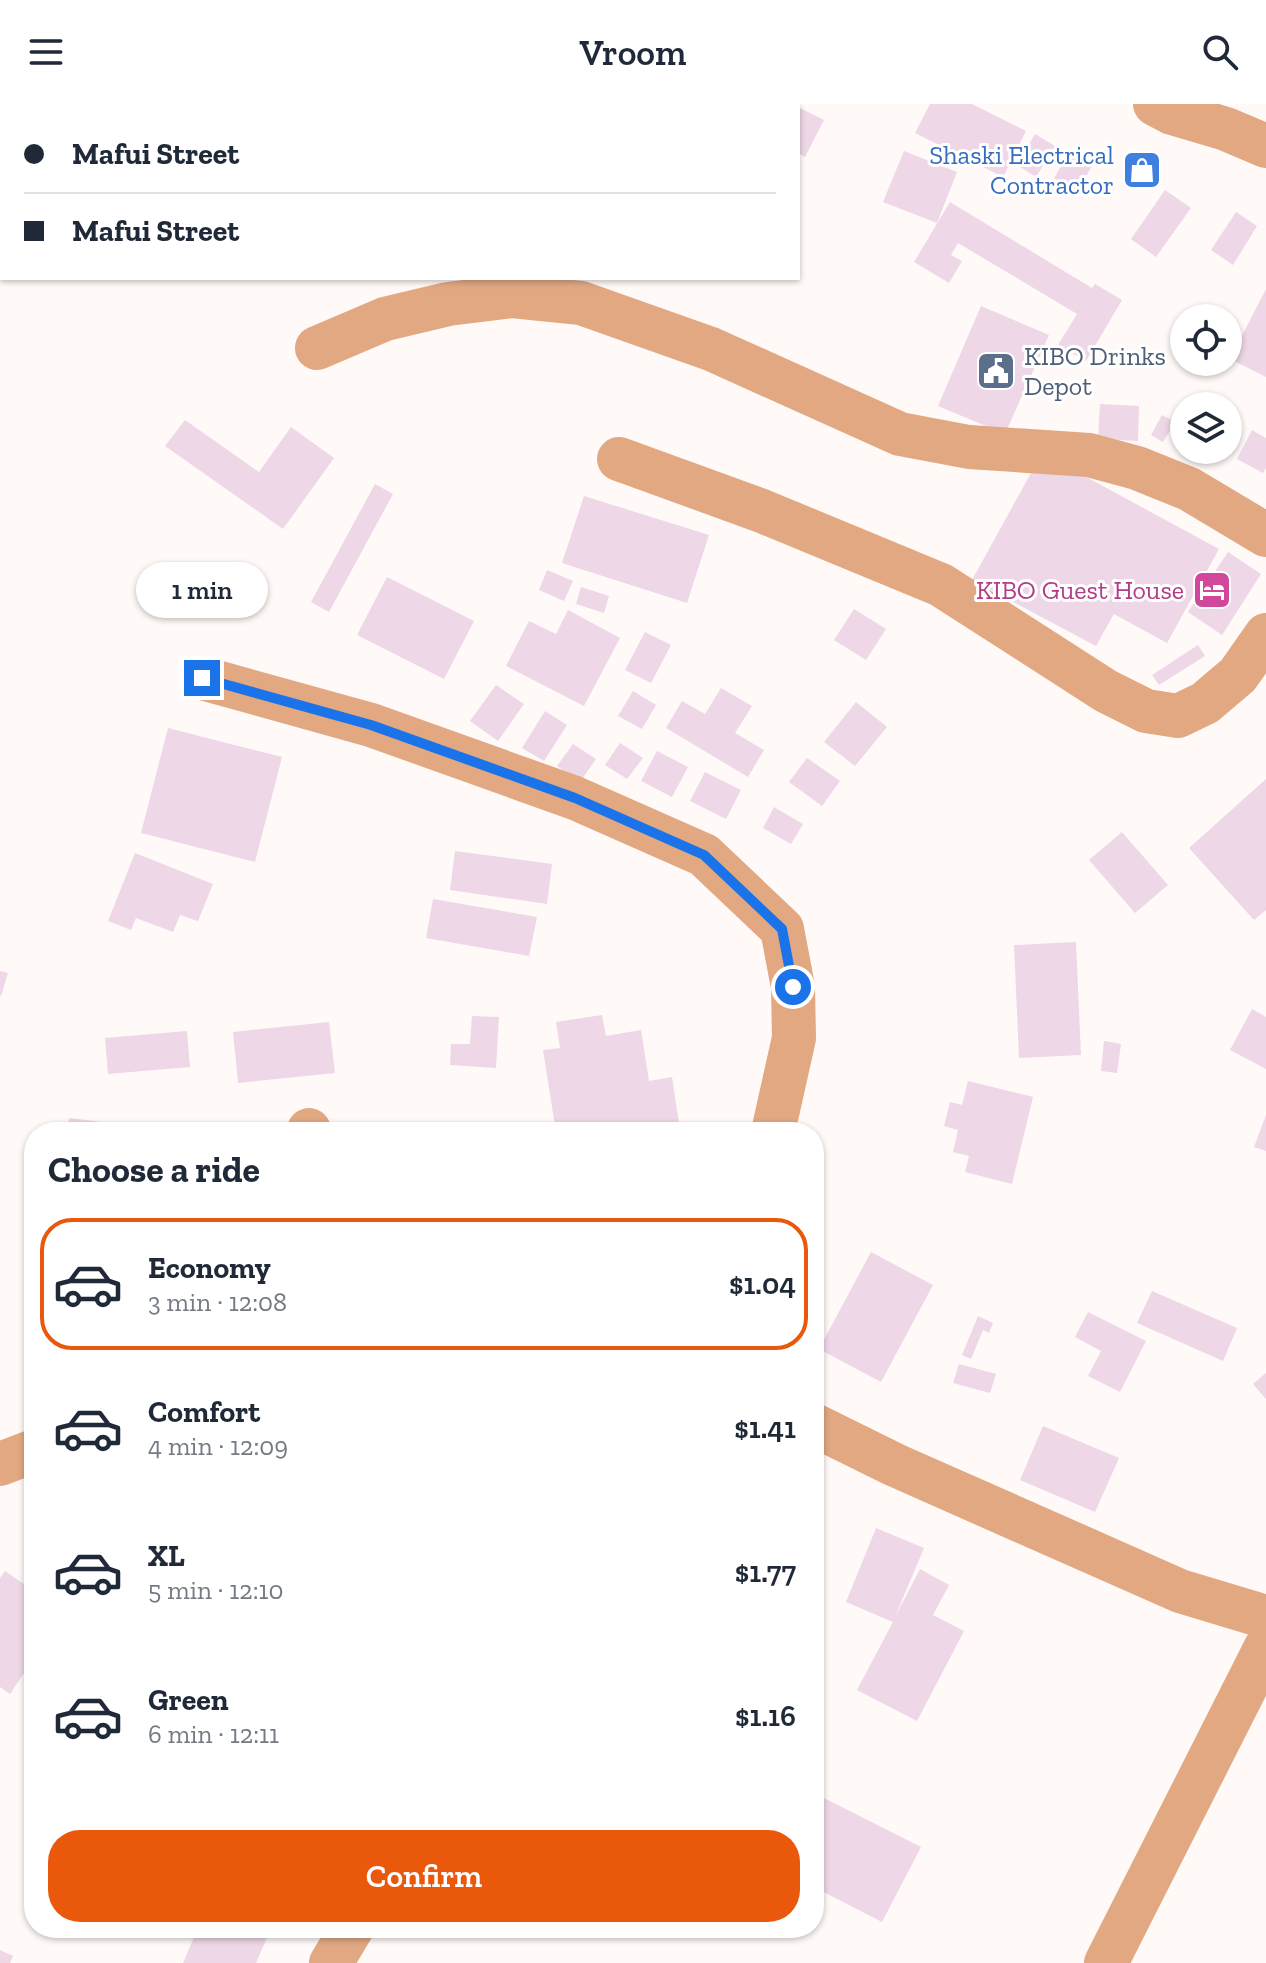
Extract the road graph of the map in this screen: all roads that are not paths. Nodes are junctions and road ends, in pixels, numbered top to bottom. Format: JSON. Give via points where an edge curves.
{"nodes":[{"id":1,"x":1155,"y":104,"type":"edge"},
{"id":2,"x":1266,"y":146,"type":"edge"},
{"id":3,"x":317,"y":348,"type":"dead end"},
{"id":4,"x":619,"y":459,"type":"dead end"},
{"id":5,"x":1266,"y":535,"type":"edge"},
{"id":6,"x":1266,"y":635,"type":"edge"},
{"id":7,"x":202,"y":678,"type":"dead end"},
{"id":8,"x":775,"y":1122,"type":"edge"},
{"id":9,"x":824,"y":1430,"type":"edge"},
{"id":10,"x":24,"y":1455,"type":"edge"},
{"id":11,"x":0,"y":1464,"type":"edge"},
{"id":12,"x":1266,"y":1617,"type":"edge"},
{"id":13,"x":1266,"y":1647,"type":"edge"},
{"id":14,"x":346,"y":1938,"type":"edge"},
{"id":15,"x":331,"y":1963,"type":"edge"},
{"id":16,"x":1106,"y":1963,"type":"edge"}],
"edges":[{"from":1,"to":2,"type":"street"},
{"from":3,"to":5,"type":"street","via":[[385,319],[448,304],[512,296],[581,303],[711,349],[900,434],[969,447],[1089,455],[1137,468],[1189,489]]},
{"from":4,"to":6,"type":"street","via":[[941,585],[1146,711],[1178,716],[1205,703],[1238,675]]},
{"from":7,"to":8,"type":"street","via":[[371,725],[575,798],[704,855],[782,929],[793,987],[794,1038]]},
{"from":9,"to":12,"type":"street","via":[[1180,1591]]},
{"from":10,"to":11,"type":"street"},
{"from":13,"to":16,"type":"street"},
{"from":14,"to":15,"type":"street"}]}
